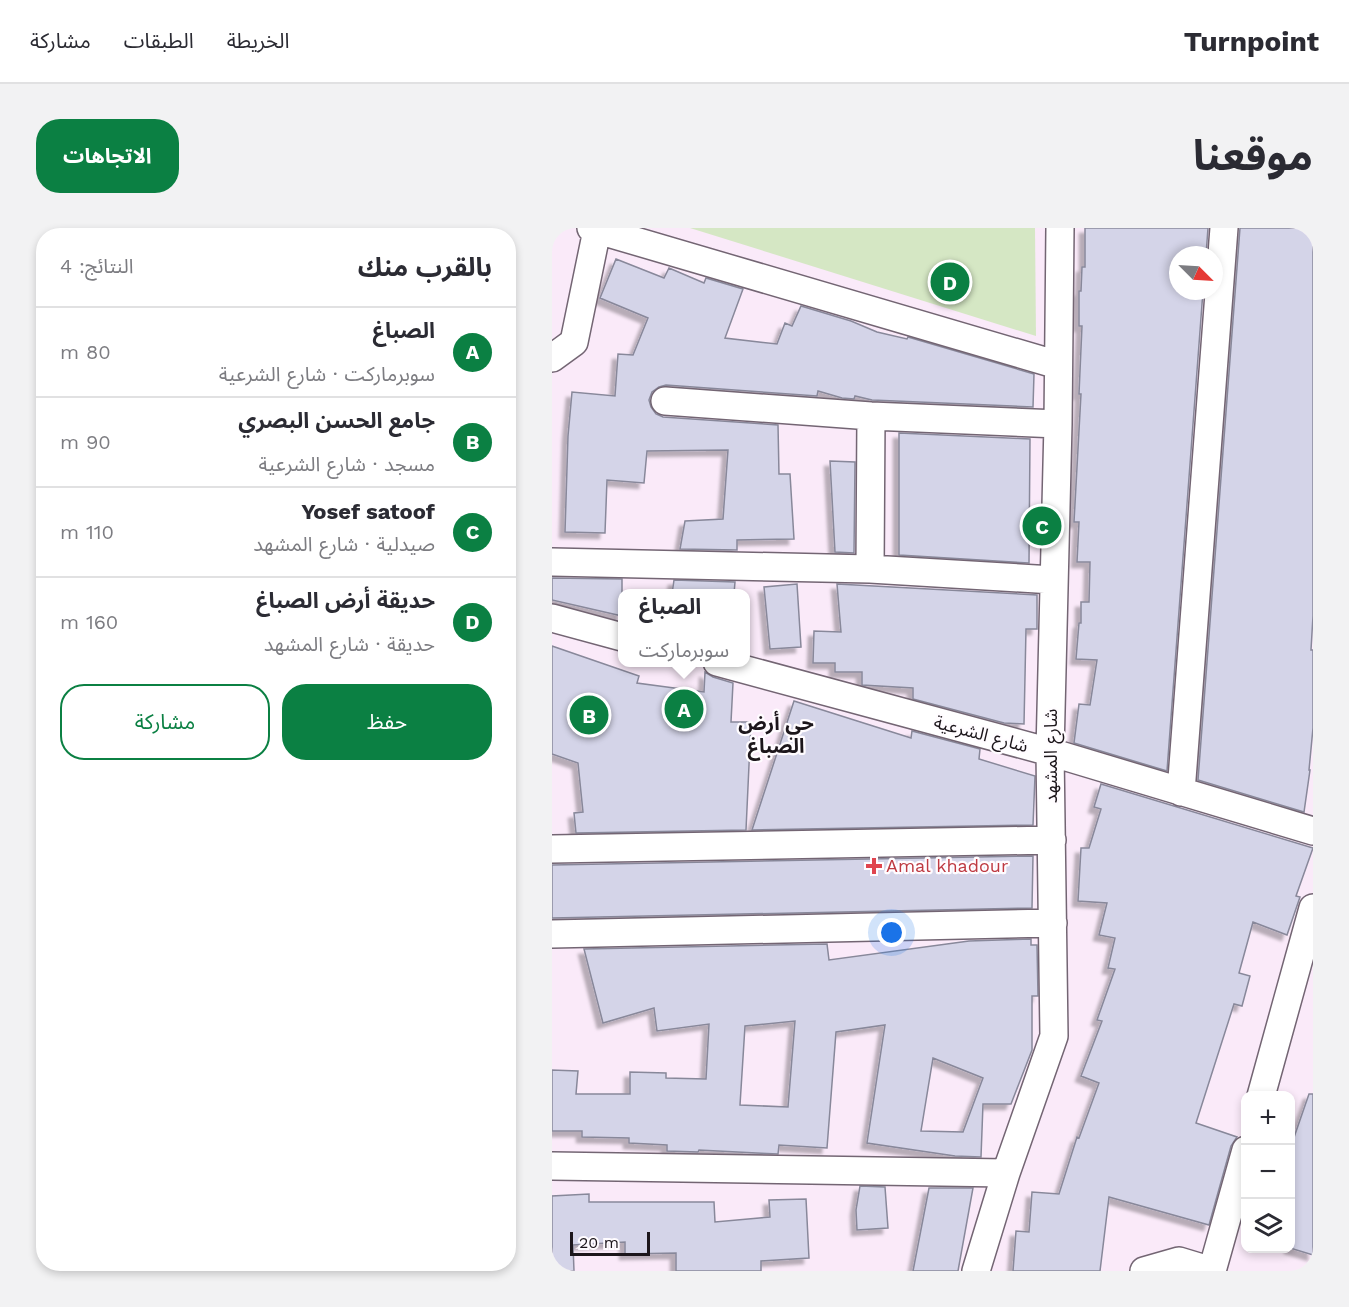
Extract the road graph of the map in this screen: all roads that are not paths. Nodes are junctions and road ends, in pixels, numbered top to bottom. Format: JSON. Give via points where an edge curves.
{"nodes":[{"id":1,"x":1060,"y":228,"type":"edge"},
{"id":2,"x":1224,"y":228,"type":"edge"},
{"id":3,"x":594,"y":229,"type":"edge"},
{"id":4,"x":563,"y":336,"type":"edge"},
{"id":5,"x":552,"y":358,"type":"edge"},
{"id":6,"x":1058,"y":365,"type":"junction"},
{"id":7,"x":665,"y":401,"type":"dead end"},
{"id":8,"x":872,"y":416,"type":"junction"},
{"id":9,"x":1058,"y":424,"type":"junction"},
{"id":10,"x":552,"y":562,"type":"edge"},
{"id":11,"x":870,"y":569,"type":"junction"},
{"id":12,"x":1053,"y":580,"type":"junction"},
{"id":13,"x":552,"y":618,"type":"edge"},
{"id":14,"x":618,"y":636,"type":"edge"},
{"id":15,"x":732,"y":667,"type":"edge"},
{"id":16,"x":1050,"y":752,"type":"junction"},
{"id":17,"x":1181,"y":792,"type":"junction"},
{"id":18,"x":1313,"y":831,"type":"edge"},
{"id":19,"x":1052,"y":840,"type":"junction"},
{"id":20,"x":552,"y":849,"type":"edge"},
{"id":21,"x":1313,"y":908,"type":"edge"},
{"id":22,"x":1053,"y":923,"type":"junction"},
{"id":23,"x":552,"y":934,"type":"edge"},
{"id":24,"x":1262,"y":1091,"type":"edge"},
{"id":25,"x":1241,"y":1165,"type":"edge"},
{"id":26,"x":552,"y":1166,"type":"edge"},
{"id":27,"x":1006,"y":1173,"type":"junction"},
{"id":28,"x":976,"y":1271,"type":"edge"},
{"id":29,"x":1144,"y":1271,"type":"edge"},
{"id":30,"x":1212,"y":1271,"type":"edge"}],
"edges":[{"from":1,"to":6,"type":"street","name":"شارع المشهد"},
{"from":2,"to":17,"type":"street"},
{"from":3,"to":4,"type":"street"},
{"from":3,"to":6,"type":"street"},
{"from":4,"to":5,"type":"street"},
{"from":6,"to":9,"type":"street","name":"شارع المشهد"},
{"from":7,"to":8,"type":"street"},
{"from":8,"to":9,"type":"street"},
{"from":8,"to":11,"type":"street"},
{"from":9,"to":12,"type":"street","name":"شارع المشهد"},
{"from":10,"to":11,"type":"street"},
{"from":11,"to":12,"type":"street"},
{"from":12,"to":16,"type":"street","name":"شارع المشهد"},
{"from":13,"to":14,"type":"street"},
{"from":15,"to":16,"type":"street","name":"شارع الشرعية"},
{"from":16,"to":17,"type":"street","name":"شارع الشرعية"},
{"from":16,"to":19,"type":"street","name":"شارع المشهد"},
{"from":17,"to":18,"type":"street","name":"شارع الشرعية"},
{"from":19,"to":20,"type":"street"},
{"from":19,"to":22,"type":"street","name":"شارع المشهد"},
{"from":21,"to":24,"type":"street"},
{"from":22,"to":23,"type":"street"},
{"from":22,"to":27,"type":"street","name":"شارع المشهد","via":[[1054,1036]]},
{"from":25,"to":30,"type":"street"},
{"from":26,"to":27,"type":"street"},
{"from":27,"to":28,"type":"street","name":"شارع المشهد"},
{"from":29,"to":30,"type":"street","via":[[1179,1262]]}]}
